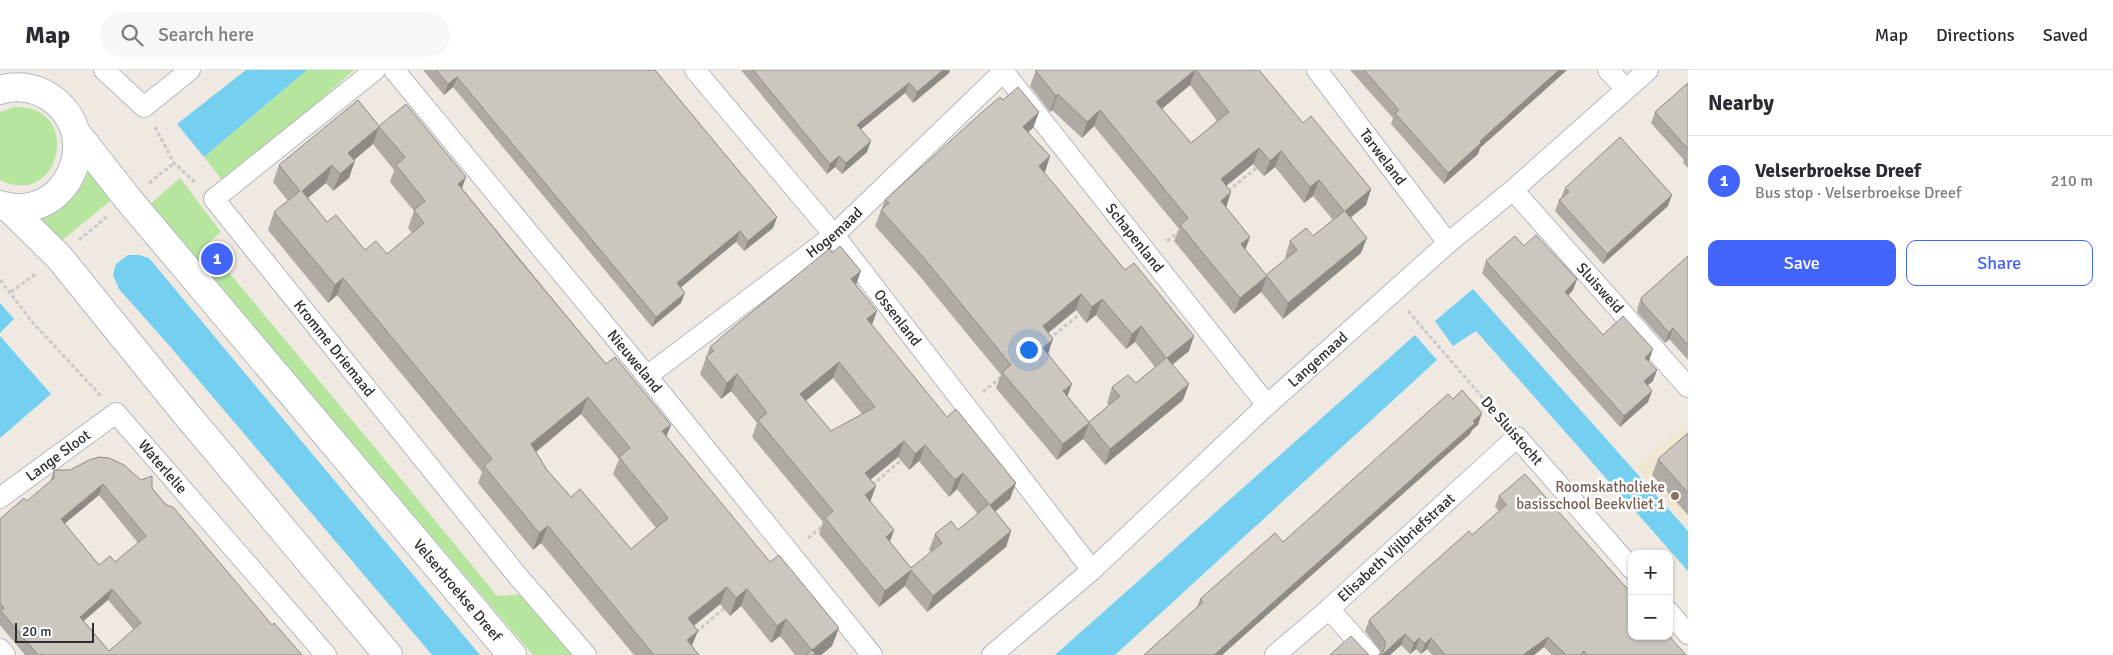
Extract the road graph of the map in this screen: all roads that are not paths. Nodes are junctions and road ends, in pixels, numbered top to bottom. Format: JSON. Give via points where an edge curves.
{"nodes":[{"id":1,"x":104,"y":70,"type":"edge"},
{"id":2,"x":190,"y":70,"type":"edge"},
{"id":3,"x":375,"y":70,"type":"edge"},
{"id":4,"x":394,"y":70,"type":"edge"},
{"id":5,"x":696,"y":70,"type":"edge"},
{"id":6,"x":1003,"y":70,"type":"edge"},
{"id":7,"x":1317,"y":70,"type":"edge"},
{"id":8,"x":1608,"y":70,"type":"edge"},
{"id":9,"x":1648,"y":70,"type":"edge"},
{"id":10,"x":0,"y":74,"type":"edge"},
{"id":11,"x":12,"y":89,"type":"edge"},
{"id":12,"x":1626,"y":89,"type":"junction"},
{"id":13,"x":77,"y":134,"type":"junction"},
{"id":14,"x":1513,"y":190,"type":"junction"},
{"id":15,"x":4,"y":206,"type":"edge"},
{"id":16,"x":834,"y":235,"type":"junction"},
{"id":17,"x":1448,"y":244,"type":"junction"},
{"id":18,"x":647,"y":376,"type":"junction"},
{"id":19,"x":1688,"y":386,"type":"edge"},
{"id":20,"x":1267,"y":405,"type":"junction"},
{"id":21,"x":116,"y":413,"type":"joint"},
{"id":22,"x":1517,"y":437,"type":"joint"},
{"id":23,"x":0,"y":498,"type":"edge"},
{"id":24,"x":1628,"y":564,"type":"edge"},
{"id":25,"x":1092,"y":570,"type":"junction"},
{"id":26,"x":1328,"y":609,"type":"junction"},
{"id":27,"x":1673,"y":617,"type":"edge"},
{"id":28,"x":1688,"y":634,"type":"edge"},
{"id":29,"x":0,"y":649,"type":"edge"},
{"id":30,"x":5,"y":655,"type":"edge"},
{"id":31,"x":326,"y":655,"type":"edge"},
{"id":32,"x":388,"y":655,"type":"edge"},
{"id":33,"x":512,"y":655,"type":"edge"},
{"id":34,"x":586,"y":655,"type":"edge"},
{"id":35,"x":872,"y":655,"type":"edge"},
{"id":36,"x":992,"y":655,"type":"edge"},
{"id":37,"x":1275,"y":655,"type":"edge"},
{"id":38,"x":1370,"y":655,"type":"edge"}],
"edges":[{"from":1,"to":2,"type":"street","via":[[144,107]]},
{"from":3,"to":34,"type":"street","name":"Kromme Driemaad","via":[[214,198],[516,574]]},
{"from":4,"to":18,"type":"street","name":"Nieuweland"},
{"from":5,"to":16,"type":"street","name":"Ossenland"},
{"from":6,"to":16,"type":"street","name":"Hogemaad"},
{"from":6,"to":20,"type":"street","name":"Schapenland"},
{"from":7,"to":17,"type":"street","name":"Tarweland"},
{"from":8,"to":12,"type":"street"},
{"from":9,"to":12,"type":"street","name":"Langemaad"},
{"from":10,"to":11,"type":"main road"},
{"from":11,"to":13,"type":"main road","via":[[42,92],[58,102],[70,116]]},
{"from":12,"to":14,"type":"street","name":"Langemaad"},
{"from":13,"to":15,"type":"main road","via":[[78,154],[73,172],[62,189],[46,201],[28,207]]},
{"from":13,"to":33,"type":"main road","name":"Velserbroekse Dreef","via":[[128,199]]},
{"from":14,"to":17,"type":"street","name":"Langemaad"},
{"from":14,"to":19,"type":"street","name":"Sluisweid"},
{"from":15,"to":32,"type":"main road","via":[[58,257]]},
{"from":16,"to":18,"type":"street","name":"Hogemaad"},
{"from":16,"to":25,"type":"street","name":"Ossenland"},
{"from":17,"to":20,"type":"street","name":"Langemaad"},
{"from":18,"to":35,"type":"street","name":"Nieuweland"},
{"from":20,"to":25,"type":"street","name":"Langemaad"},
{"from":21,"to":23,"type":"street","name":"Lange Sloot"},
{"from":21,"to":31,"type":"street","name":"Waterlelie"},
{"from":22,"to":24,"type":"street","name":"De Sluistocht"},
{"from":22,"to":26,"type":"street","name":"Elisabeth Vijlbriefstraat"},
{"from":25,"to":36,"type":"street","name":"Langemaad"},
{"from":26,"to":37,"type":"street","name":"Elisabeth Vijlbriefstraat"},
{"from":26,"to":38,"type":"street"},
{"from":27,"to":28,"type":"street"},
{"from":29,"to":30,"type":"street"}]}
